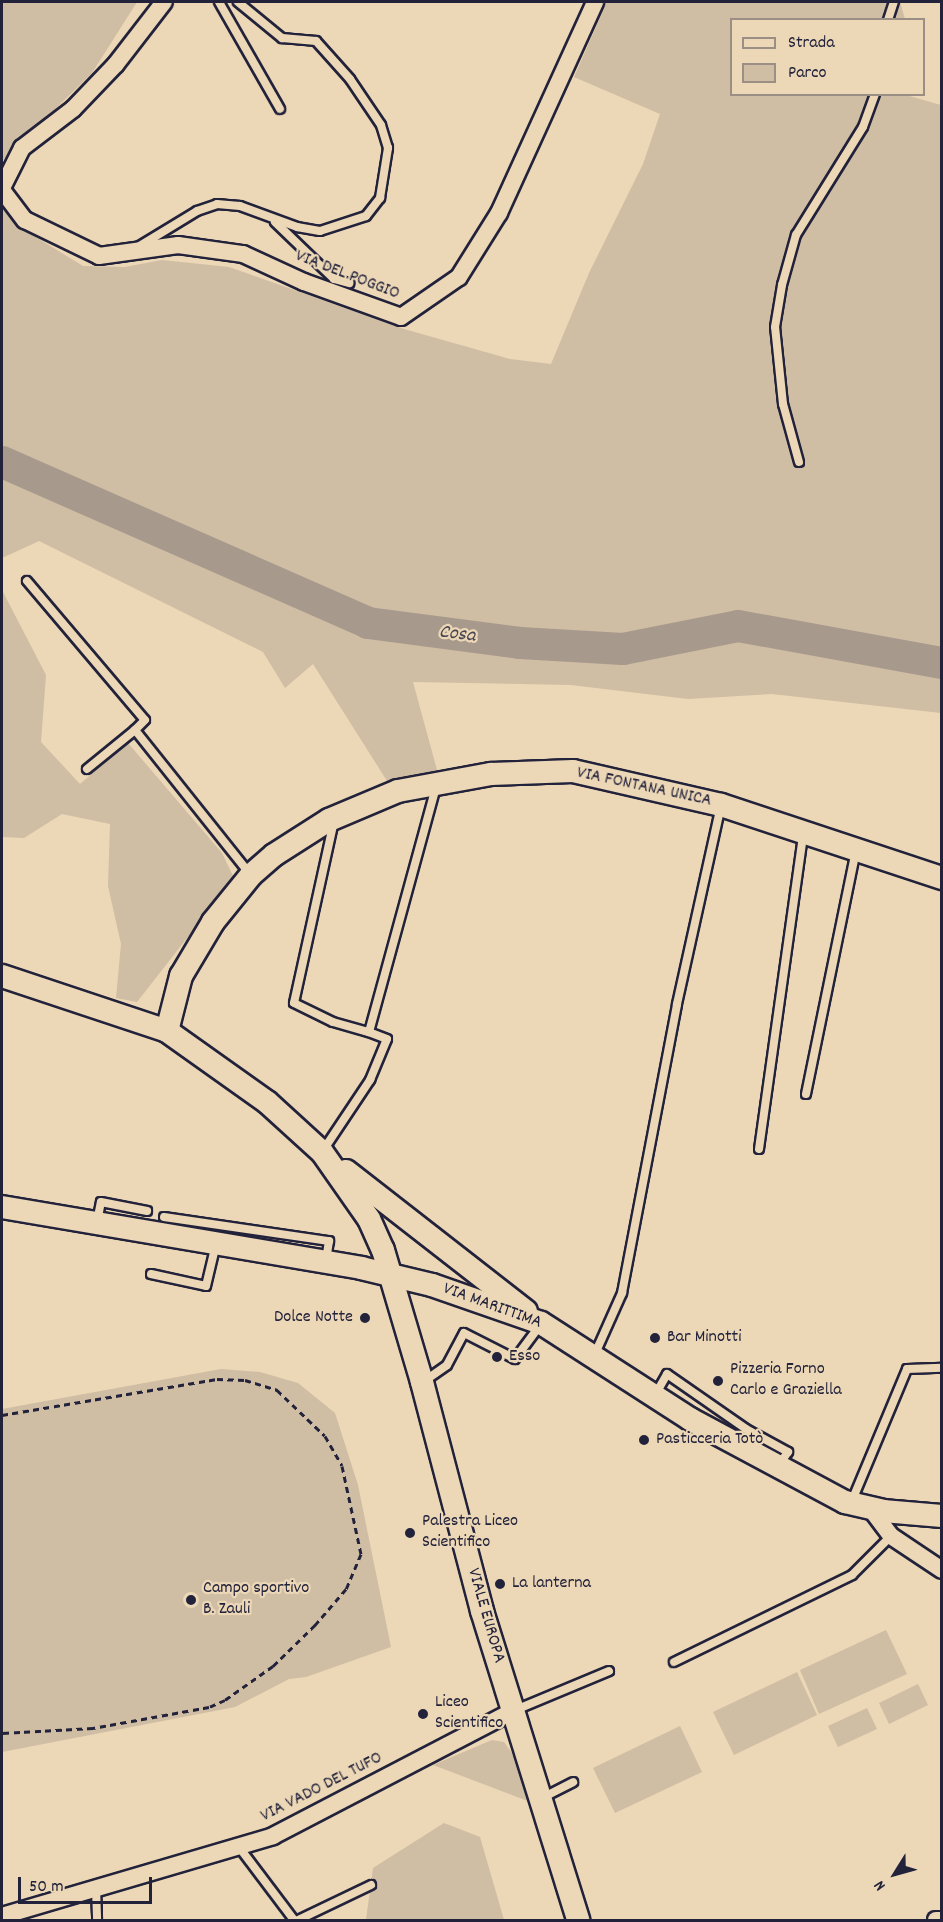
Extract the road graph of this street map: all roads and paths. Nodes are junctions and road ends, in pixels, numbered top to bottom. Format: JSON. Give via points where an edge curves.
{"nodes":[{"id":1,"x":164,"y":2,"type":"edge"},
{"id":2,"x":219,"y":2,"type":"edge"},
{"id":3,"x":238,"y":2,"type":"edge"},
{"id":4,"x":595,"y":2,"type":"edge"},
{"id":5,"x":894,"y":2,"type":"edge"},
{"id":6,"x":889,"y":18,"type":"edge"},
{"id":7,"x":873,"y":96,"type":"edge"},
{"id":8,"x":280,"y":109,"type":"dead end"},
{"id":9,"x":2,"y":189,"type":"edge"},
{"id":10,"x":268,"y":216,"type":"junction"},
{"id":11,"x":130,"y":252,"type":"junction"},
{"id":12,"x":349,"y":283,"type":"dead end"},
{"id":13,"x":799,"y":462,"type":"dead end"},
{"id":14,"x":27,"y":581,"type":"dead end"},
{"id":15,"x":135,"y":730,"type":"junction"},
{"id":16,"x":87,"y":770,"type":"dead end"},
{"id":17,"x":437,"y":784,"type":"junction"},
{"id":18,"x":721,"y":805,"type":"junction"},
{"id":19,"x":334,"y":818,"type":"junction"},
{"id":20,"x":803,"y":830,"type":"junction"},
{"id":21,"x":856,"y":850,"type":"junction"},
{"id":22,"x":251,"y":875,"type":"junction"},
{"id":23,"x":942,"y":878,"type":"edge"},
{"id":24,"x":2,"y":976,"type":"edge"},
{"id":25,"x":167,"y":1032,"type":"junction"},
{"id":26,"x":369,"y":1032,"type":"junction"},
{"id":27,"x":806,"y":1095,"type":"dead end"},
{"id":28,"x":759,"y":1149,"type":"dead end"},
{"id":29,"x":327,"y":1157,"type":"junction"},
{"id":30,"x":2,"y":1207,"type":"edge"},
{"id":31,"x":147,"y":1211,"type":"dead end"},
{"id":32,"x":164,"y":1216,"type":"dead end"},
{"id":33,"x":97,"y":1223,"type":"junction"},
{"id":34,"x":207,"y":1236,"type":"junction"},
{"id":35,"x":151,"y":1274,"type":"dead end"},
{"id":36,"x":389,"y":1275,"type":"junction"},
{"id":37,"x":541,"y":1323,"type":"junction"},
{"id":38,"x":593,"y":1358,"type":"junction"},
{"id":39,"x":942,"y":1368,"type":"edge"},
{"id":40,"x":422,"y":1382,"type":"junction"},
{"id":41,"x":654,"y":1397,"type":"junction"},
{"id":42,"x":712,"y":1406,"type":"junction"},
{"id":43,"x":2,"y":1415,"type":"edge"},
{"id":44,"x":701,"y":1425,"type":"junction"},
{"id":45,"x":741,"y":1437,"type":"junction"},
{"id":46,"x":860,"y":1506,"type":"junction"},
{"id":47,"x":942,"y":1515,"type":"edge"},
{"id":48,"x":891,"y":1536,"type":"junction"},
{"id":49,"x":942,"y":1570,"type":"edge"},
{"id":50,"x":674,"y":1662,"type":"dead end"},
{"id":51,"x":609,"y":1671,"type":"dead end"},
{"id":52,"x":513,"y":1711,"type":"junction"},
{"id":53,"x":2,"y":1733,"type":"edge"},
{"id":54,"x":573,"y":1782,"type":"dead end"},
{"id":55,"x":542,"y":1798,"type":"junction"},
{"id":56,"x":239,"y":1847,"type":"junction"},
{"id":57,"x":371,"y":1885,"type":"dead end"},
{"id":58,"x":96,"y":1887,"type":"junction"},
{"id":59,"x":2,"y":1916,"type":"edge"},
{"id":60,"x":97,"y":1920,"type":"edge"},
{"id":61,"x":296,"y":1920,"type":"edge"},
{"id":62,"x":578,"y":1920,"type":"edge"},
{"id":63,"x":936,"y":1920,"type":"edge"},
{"id":64,"x":942,"y":1920,"type":"edge"}],
"edges":[{"from":1,"to":9,"type":"street","name":"VIA DEL POGGIO","via":[[116,64],[73,109],[22,148]]},
{"from":2,"to":8,"type":"lane"},
{"from":3,"to":10,"type":"lane","via":[[282,38],[316,41],[335,59],[381,125],[388,147],[380,198],[366,216],[320,231]]},
{"from":4,"to":11,"type":"street","name":"VIA DEL POGGIO","via":[[499,213],[459,277],[401,317],[304,282],[243,254],[178,244]]},
{"from":5,"to":6,"type":"lane"},
{"from":7,"to":13,"type":"lane","via":[[863,127],[796,235],[782,285],[775,327],[783,404]]},
{"from":9,"to":11,"type":"street","name":"VIA DEL POGGIO","via":[[25,220],[99,256]]},
{"from":10,"to":11,"type":"lane","via":[[240,206],[217,204],[196,211]]},
{"from":10,"to":12,"type":"lane","via":[[334,279]]},
{"from":14,"to":15,"type":"lane","via":[[145,720]]},
{"from":15,"to":16,"type":"lane"},
{"from":15,"to":22,"type":"lane"},
{"from":17,"to":18,"type":"main road","name":"VIA FONTANA UNICA","via":[[491,774],[573,771]]},
{"from":17,"to":19,"type":"main road","name":"VIA FONTANA UNICA","via":[[399,791]]},
{"from":17,"to":26,"type":"lane"},
{"from":18,"to":20,"type":"main road","name":"VIA FONTANA UNICA"},
{"from":18,"to":38,"type":"lane","via":[[677,1004],[622,1293]]},
{"from":19,"to":22,"type":"main road","name":"VIA FONTANA UNICA","via":[[274,855]]},
{"from":19,"to":26,"type":"lane","via":[[294,1003],[333,1022]]},
{"from":20,"to":21,"type":"main road","name":"VIA FONTANA UNICA"},
{"from":20,"to":28,"type":"lane"},
{"from":21,"to":23,"type":"main road","name":"VIA FONTANA UNICA"},
{"from":21,"to":27,"type":"lane"},
{"from":22,"to":25,"type":"main road","name":"VIA FONTANA UNICA","via":[[213,922],[182,976]]},
{"from":24,"to":25,"type":"main road"},
{"from":25,"to":29,"type":"main road","via":[[267,1102]]},
{"from":26,"to":29,"type":"lane","via":[[387,1039],[370,1080]]},
{"from":29,"to":36,"type":"main road","name":"VIALE EUROPA","via":[[369,1219]]},
{"from":29,"to":37,"type":"main road"},
{"from":30,"to":33,"type":"main road","name":"VIA MARITTIMA"},
{"from":31,"to":33,"type":"lane","via":[[101,1202]]},
{"from":32,"to":34,"type":"lane"},
{"from":33,"to":34,"type":"main road","name":"VIA MARITTIMA"},
{"from":34,"to":35,"type":"lane","via":[[206,1286]]},
{"from":34,"to":36,"type":"main road","name":"VIA MARITTIMA"},
{"from":36,"to":37,"type":"main road","name":"VIA MARITTIMA","via":[[432,1285]]},
{"from":36,"to":40,"type":"main road","name":"VIALE EUROPA"},
{"from":37,"to":38,"type":"main road","name":"VIA MARITTIMA"},
{"from":37,"to":40,"type":"lane","via":[[515,1359],[464,1333],[447,1365]]},
{"from":38,"to":41,"type":"main road","name":"VIA MARITTIMA"},
{"from":39,"to":46,"type":"lane","via":[[907,1370]]},
{"from":40,"to":52,"type":"main road","name":"VIALE EUROPA","via":[[482,1611]]},
{"from":41,"to":42,"type":"lane","via":[[667,1374]]},
{"from":41,"to":44,"type":"main road","name":"VIA MARITTIMA"},
{"from":42,"to":44,"type":"lane"},
{"from":42,"to":45,"type":"lane"},
{"from":43,"to":53,"type":"path","via":[[217,1380],[245,1380],[277,1390],[325,1436],[342,1466],[361,1554],[346,1589],[315,1625],[273,1666],[225,1700],[209,1707],[93,1728]]},
{"from":44,"to":45,"type":"main road","name":"VIA MARITTIMA"},
{"from":45,"to":46,"type":"main road","name":"VIA MARITTIMA","via":[[778,1466]]},
{"from":46,"to":47,"type":"main road","name":"VIA MARITTIMA"},
{"from":46,"to":48,"type":"street"},
{"from":48,"to":49,"type":"street"},
{"from":48,"to":50,"type":"lane","via":[[852,1575]]},
{"from":51,"to":52,"type":"lane"},
{"from":52,"to":55,"type":"main road","name":"VIALE EUROPA"},
{"from":52,"to":56,"type":"street","name":"VIA VADO DEL TUFO","via":[[273,1836]]},
{"from":54,"to":55,"type":"lane"},
{"from":55,"to":62,"type":"main road","name":"VIALE EUROPA"},
{"from":56,"to":58,"type":"street","name":"VIA VADO DEL TUFO"},
{"from":56,"to":61,"type":"lane"},
{"from":57,"to":61,"type":"lane"},
{"from":58,"to":59,"type":"street","name":"VIA VADO DEL TUFO"},
{"from":58,"to":60,"type":"lane"},
{"from":63,"to":64,"type":"street"}]}
